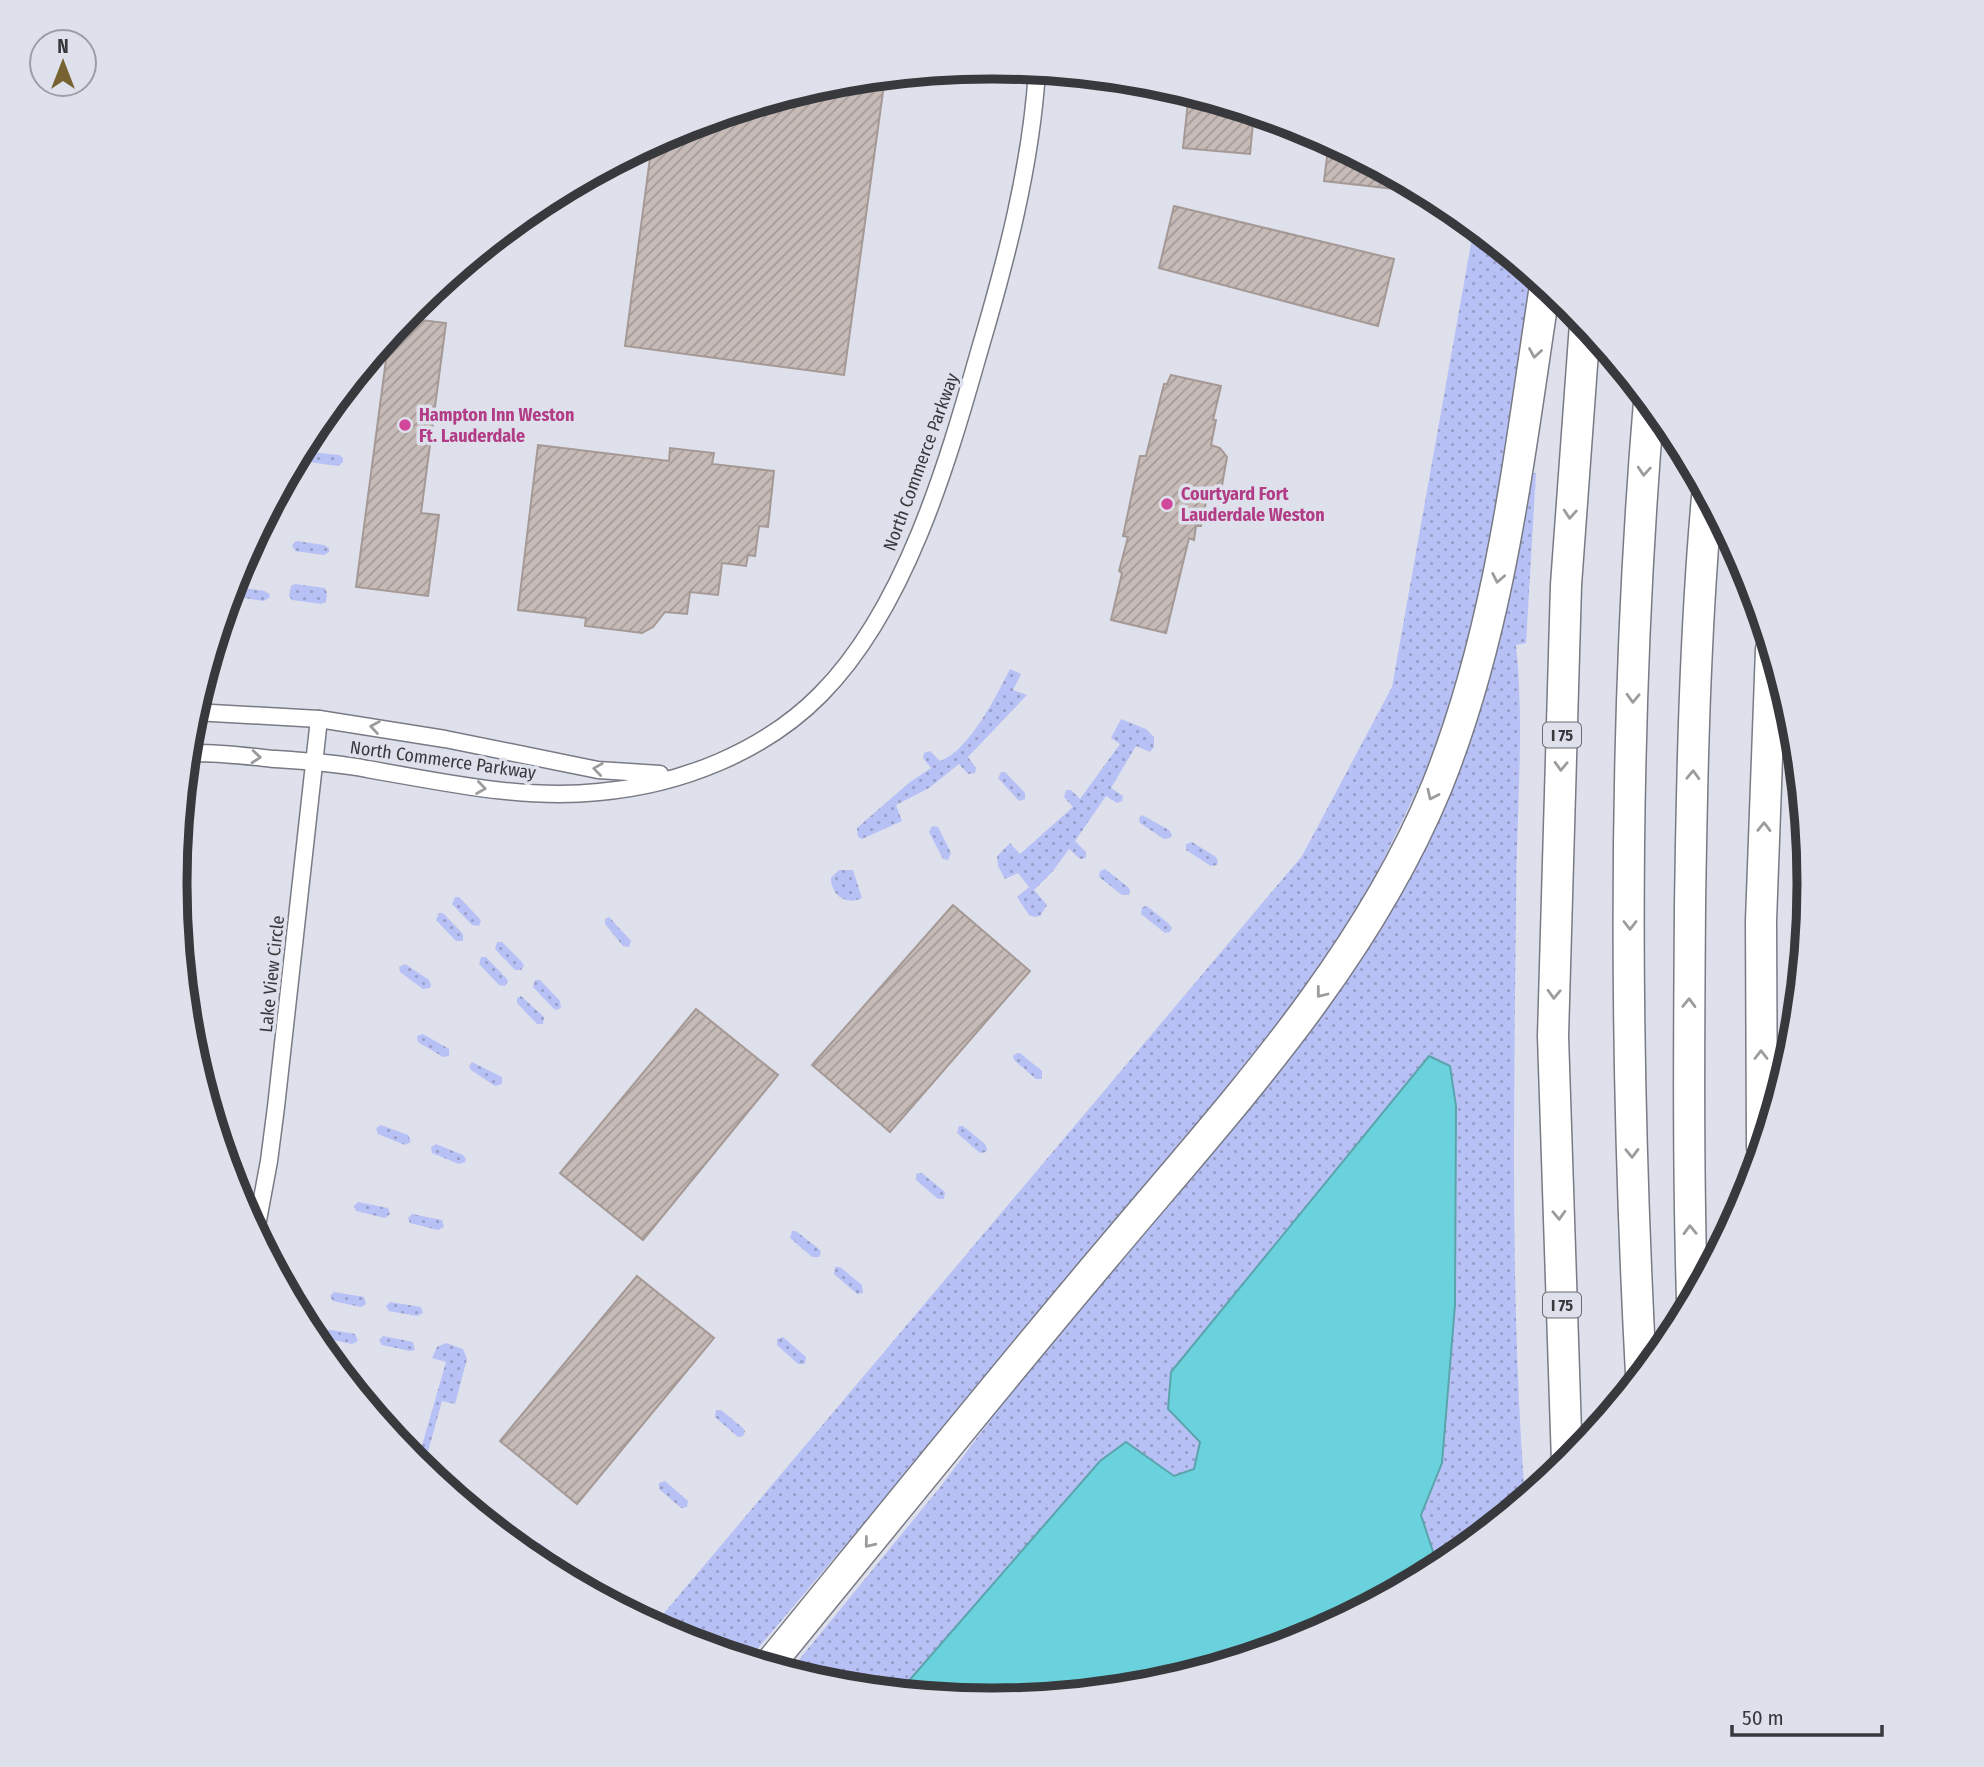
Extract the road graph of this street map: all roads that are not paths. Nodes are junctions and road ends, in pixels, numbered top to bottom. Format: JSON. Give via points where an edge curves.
{"nodes":[{"id":1,"x":1036,"y":80,"type":"edge"},
{"id":2,"x":1543,"y":297,"type":"edge"},
{"id":3,"x":1584,"y":339,"type":"edge"},
{"id":4,"x":1648,"y":418,"type":"edge"},
{"id":5,"x":1706,"y":512,"type":"edge"},
{"id":6,"x":1769,"y":676,"type":"edge"},
{"id":7,"x":206,"y":713,"type":"edge"},
{"id":8,"x":319,"y":719,"type":"junction"},
{"id":9,"x":198,"y":753,"type":"edge"},
{"id":10,"x":314,"y":762,"type":"junction"},
{"id":11,"x":691,"y":772,"type":"junction"},
{"id":12,"x":1762,"y":1116,"type":"edge"},
{"id":13,"x":259,"y":1215,"type":"edge"},
{"id":14,"x":1692,"y":1281,"type":"edge"},
{"id":15,"x":1640,"y":1359,"type":"edge"},
{"id":16,"x":1566,"y":1447,"type":"edge"},
{"id":17,"x":775,"y":1658,"type":"edge"}],
"edges":[{"from":1,"to":11,"type":"street","name":"North Commerce Parkway","via":[[998,288],[963,409],[895,588],[849,663],[820,695],[744,752]]},
{"from":2,"to":17,"type":"highway","one_way":true,"via":[[1489,626],[1465,711],[1435,789],[1390,881],[1333,977],[1259,1072]]},
{"from":3,"to":16,"type":"highway","number":"I 75","one_way":true,"via":[[1566,585],[1553,1036]]},
{"from":4,"to":15,"type":"highway","one_way":true,"via":[[1630,832],[1629,1031]]},
{"from":14,"to":5,"type":"highway","one_way":true,"via":[[1692,825]]},
{"from":12,"to":6,"type":"highway","one_way":true,"via":[[1761,921]]},
{"from":7,"to":8,"type":"street","name":"North Commerce Parkway"},
{"from":8,"to":10,"type":"street","name":"Lake View Circle"},
{"from":11,"to":8,"type":"street","name":"North Commerce Parkway","one_way":true,"via":[[648,775],[598,770]]},
{"from":9,"to":10,"type":"street","name":"North Commerce Parkway","one_way":true},
{"from":10,"to":11,"type":"street","name":"North Commerce Parkway","one_way":true,"via":[[481,789],[559,794],[612,790]]},
{"from":10,"to":13,"type":"street","name":"Lake View Circle","via":[[270,1161]]}]}
